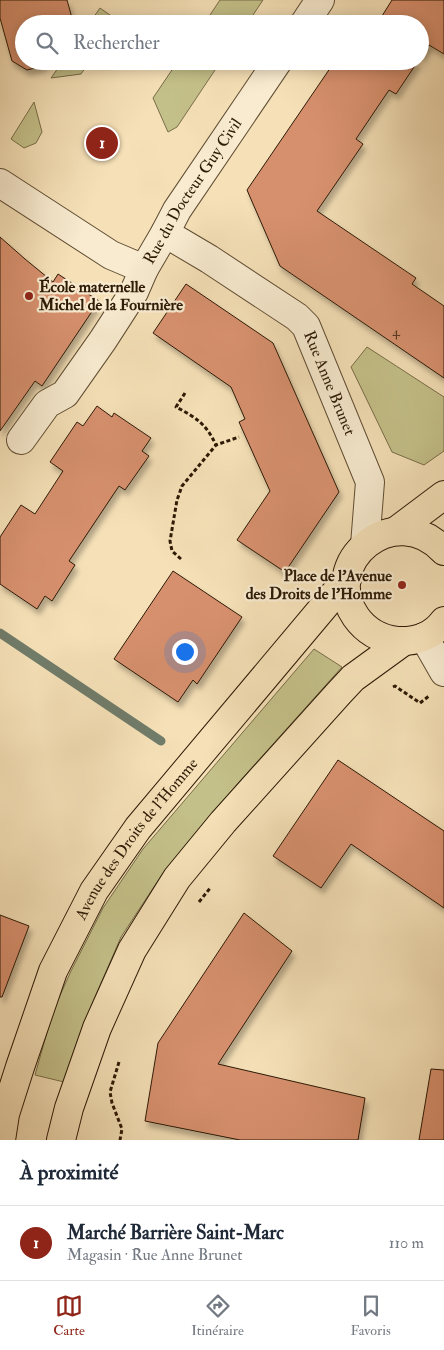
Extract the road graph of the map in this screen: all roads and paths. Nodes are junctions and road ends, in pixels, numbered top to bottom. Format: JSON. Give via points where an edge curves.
{"nodes":[{"id":1,"x":320,"y":0,"type":"edge"},
{"id":2,"x":310,"y":15,"type":"edge"},
{"id":3,"x":272,"y":70,"type":"edge"},
{"id":4,"x":0,"y":183,"type":"edge"},
{"id":5,"x":165,"y":233,"type":"junction"},
{"id":6,"x":144,"y":269,"type":"junction"},
{"id":7,"x":185,"y":393,"type":"dead end"},
{"id":8,"x":239,"y":437,"type":"dead end"},
{"id":9,"x":21,"y":440,"type":"dead end"},
{"id":10,"x":216,"y":446,"type":"junction"},
{"id":11,"x":444,"y":495,"type":"edge"},
{"id":12,"x":396,"y":531,"type":"junction"},
{"id":13,"x":365,"y":545,"type":"junction"},
{"id":14,"x":444,"y":551,"type":"edge"},
{"id":15,"x":181,"y":559,"type":"dead end"},
{"id":16,"x":347,"y":579,"type":"junction"},
{"id":17,"x":424,"y":633,"type":"edge"},
{"id":18,"x":438,"y":683,"type":"edge"},
{"id":19,"x":388,"y":691,"type":"dead end"},
{"id":20,"x":216,"y":880,"type":"dead end"},
{"id":21,"x":198,"y":903,"type":"dead end"},
{"id":22,"x":121,"y":1054,"type":"dead end"},
{"id":23,"x":4,"y":1138,"type":"edge"},
{"id":24,"x":61,"y":1140,"type":"edge"},
{"id":25,"x":120,"y":1140,"type":"edge"}],
"edges":[{"from":1,"to":2,"type":"street"},
{"from":3,"to":5,"type":"street","name":"Rue du Docteur Guy Civil","via":[[177,210]]},
{"from":4,"to":6,"type":"street","via":[[111,255]]},
{"from":5,"to":6,"type":"street","name":"Rue du Docteur Guy Civil"},
{"from":5,"to":13,"type":"street","name":"Rue Anne Brunet","via":[[297,317],[306,326],[370,482]]},
{"from":6,"to":9,"type":"street","name":"Rue du Docteur Guy Civil","via":[[134,292],[65,394],[46,404]]},
{"from":7,"to":10,"type":"path","via":[[176,407],[204,425]]},
{"from":8,"to":10,"type":"path"},
{"from":10,"to":15,"type":"path","via":[[182,486],[177,500],[170,541],[172,552]]},
{"from":11,"to":12,"type":"main road","name":"Avenue des Droits de l'Homme"},
{"from":12,"to":13,"type":"main road","name":"Avenue des Droits de l'Homme"},
{"from":12,"to":14,"type":"main road","name":"Avenue des Droits de l'Homme","via":[[424,535]]},
{"from":13,"to":16,"type":"main road","name":"Avenue des Droits de l'Homme","via":[[356,554]]},
{"from":16,"to":17,"type":"main road","name":"Avenue des Droits de l'Homme","via":[[347,595],[352,610],[373,634],[388,640]]},
{"from":16,"to":23,"type":"main road","name":"Avenue des Droits de l'Homme","via":[[138,828],[94,891],[53,971],[6,1114]]},
{"from":17,"to":18,"type":"street"},
{"from":17,"to":24,"type":"main road","via":[[353,678],[177,878],[132,950],[97,1028]]},
{"from":18,"to":19,"type":"path","via":[[420,703],[395,686]]},
{"from":20,"to":21,"type":"path"},
{"from":22,"to":25,"type":"path","via":[[110,1092],[122,1129]]}]}
